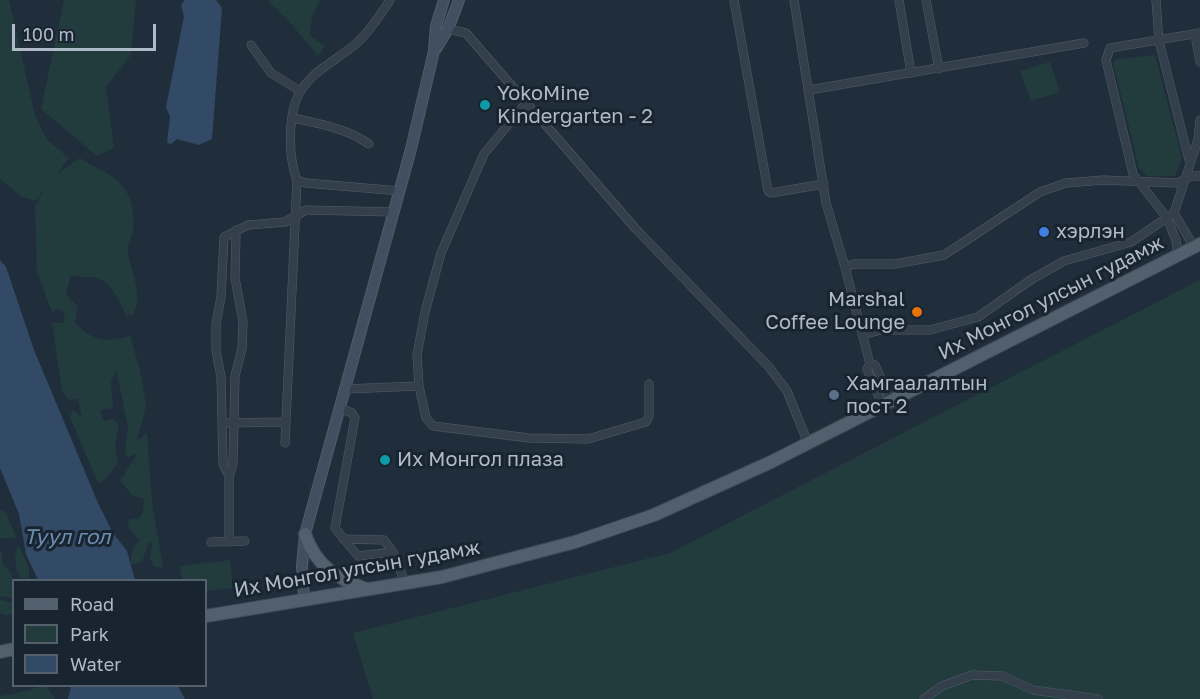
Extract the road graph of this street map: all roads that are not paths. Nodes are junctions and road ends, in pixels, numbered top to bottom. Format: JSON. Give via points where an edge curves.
{"nodes":[{"id":1,"x":390,"y":0,"type":"edge"},
{"id":2,"x":444,"y":0,"type":"edge"},
{"id":3,"x":459,"y":0,"type":"edge"},
{"id":4,"x":734,"y":0,"type":"edge"},
{"id":5,"x":794,"y":0,"type":"edge"},
{"id":6,"x":898,"y":0,"type":"edge"},
{"id":7,"x":926,"y":0,"type":"edge"},
{"id":8,"x":1156,"y":0,"type":"edge"},
{"id":9,"x":448,"y":29,"type":"junction"},
{"id":10,"x":1197,"y":34,"type":"edge"},
{"id":11,"x":1159,"y":41,"type":"junction"},
{"id":12,"x":1084,"y":43,"type":"dead end"},
{"id":13,"x":251,"y":45,"type":"dead end"},
{"id":14,"x":434,"y":51,"type":"junction"},
{"id":15,"x":1200,"y":62,"type":"edge"},
{"id":16,"x":939,"y":69,"type":"junction"},
{"id":17,"x":911,"y":74,"type":"junction"},
{"id":18,"x":809,"y":90,"type":"junction"},
{"id":19,"x":300,"y":91,"type":"junction"},
{"id":20,"x":526,"y":103,"type":"junction"},
{"id":21,"x":293,"y":118,"type":"junction"},
{"id":22,"x":1200,"y":120,"type":"edge"},
{"id":23,"x":369,"y":144,"type":"dead end"},
{"id":24,"x":1189,"y":161,"type":"junction"},
{"id":25,"x":1200,"y":176,"type":"edge"},
{"id":26,"x":297,"y":180,"type":"junction"},
{"id":27,"x":1183,"y":182,"type":"junction"},
{"id":28,"x":1137,"y":183,"type":"junction"},
{"id":29,"x":824,"y":184,"type":"junction"},
{"id":30,"x":400,"y":191,"type":"junction"},
{"id":31,"x":394,"y":212,"type":"junction"},
{"id":32,"x":1171,"y":216,"type":"junction"},
{"id":33,"x":295,"y":217,"type":"junction"},
{"id":34,"x":236,"y":230,"type":"junction"},
{"id":35,"x":1197,"y":246,"type":"edge"},
{"id":36,"x":1178,"y":256,"type":"junction"},
{"id":37,"x":845,"y":267,"type":"junction"},
{"id":38,"x":862,"y":335,"type":"junction"},
{"id":39,"x":649,"y":384,"type":"dead end"},
{"id":40,"x":418,"y":386,"type":"junction"},
{"id":41,"x":345,"y":389,"type":"junction"},
{"id":42,"x":886,"y":402,"type":"junction"},
{"id":43,"x":340,"y":408,"type":"junction"},
{"id":44,"x":285,"y":422,"type":"junction"},
{"id":45,"x":222,"y":423,"type":"junction"},
{"id":46,"x":234,"y":423,"type":"junction"},
{"id":47,"x":285,"y":443,"type":"dead end"},
{"id":48,"x":808,"y":443,"type":"junction"},
{"id":49,"x":229,"y":476,"type":"junction"},
{"id":50,"x":305,"y":534,"type":"junction"},
{"id":51,"x":343,"y":539,"type":"junction"},
{"id":52,"x":245,"y":541,"type":"dead end"},
{"id":53,"x":211,"y":542,"type":"dead end"},
{"id":54,"x":230,"y":542,"type":"junction"},
{"id":55,"x":393,"y":552,"type":"junction"},
{"id":56,"x":406,"y":585,"type":"junction"},
{"id":57,"x":370,"y":591,"type":"junction"},
{"id":58,"x":304,"y":600,"type":"junction"},
{"id":59,"x":207,"y":616,"type":"edge"},
{"id":60,"x":924,"y":699,"type":"edge"},
{"id":61,"x":1098,"y":699,"type":"edge"}],
"edges":[{"from":1,"to":19,"type":"street","via":[[359,40]]},
{"from":2,"to":14,"type":"street"},
{"from":3,"to":9,"type":"street"},
{"from":4,"to":29,"type":"street","via":[[768,191]]},
{"from":5,"to":18,"type":"street"},
{"from":6,"to":17,"type":"street"},
{"from":7,"to":16,"type":"street"},
{"from":8,"to":11,"type":"street"},
{"from":9,"to":14,"type":"street"},
{"from":9,"to":20,"type":"street","via":[[465,33]]},
{"from":10,"to":11,"type":"street"},
{"from":10,"to":15,"type":"street"},
{"from":11,"to":24,"type":"street"},
{"from":11,"to":28,"type":"street","via":[[1110,48],[1107,53]]},
{"from":12,"to":16,"type":"street"},
{"from":13,"to":19,"type":"street","via":[[271,73]]},
{"from":14,"to":30,"type":"street"},
{"from":16,"to":17,"type":"street"},
{"from":17,"to":18,"type":"street"},
{"from":18,"to":29,"type":"street"},
{"from":19,"to":21,"type":"street"},
{"from":20,"to":40,"type":"street","via":[[484,154],[441,253],[419,344]]},
{"from":20,"to":48,"type":"street","via":[[635,228],[769,367],[787,392]]},
{"from":21,"to":23,"type":"street","via":[[354,134]]},
{"from":21,"to":26,"type":"street","via":[[291,163]]},
{"from":22,"to":24,"type":"street","via":[[1198,140]]},
{"from":24,"to":27,"type":"street"},
{"from":25,"to":27,"type":"street"},
{"from":26,"to":30,"type":"street"},
{"from":26,"to":33,"type":"street"},
{"from":27,"to":28,"type":"street"},
{"from":27,"to":32,"type":"street"},
{"from":28,"to":32,"type":"street"},
{"from":28,"to":37,"type":"street","via":[[1066,183],[1040,192],[944,255],[895,264]]},
{"from":29,"to":37,"type":"street"},
{"from":30,"to":31,"type":"street"},
{"from":31,"to":33,"type":"street","via":[[306,210]]},
{"from":31,"to":41,"type":"street"},
{"from":32,"to":35,"type":"street"},
{"from":32,"to":36,"type":"street"},
{"from":32,"to":38,"type":"street","via":[[1125,244],[1064,261],[978,317],[930,330],[881,330]]},
{"from":33,"to":34,"type":"street"},
{"from":33,"to":44,"type":"street"},
{"from":34,"to":45,"type":"street","via":[[222,240],[221,297],[216,324]]},
{"from":34,"to":46,"type":"street","via":[[235,278],[243,322],[235,376]]},
{"from":35,"to":36,"type":"main road","name":"Их Монгол улсын гудамж"},
{"from":36,"to":42,"type":"main road","name":"Их Монгол улсын гудамж"},
{"from":37,"to":38,"type":"street"},
{"from":38,"to":42,"type":"street"},
{"from":39,"to":40,"type":"street","via":[[646,422],[588,439],[529,438],[433,426],[426,418]]},
{"from":40,"to":41,"type":"street"},
{"from":41,"to":43,"type":"street"},
{"from":42,"to":48,"type":"main road","name":"Их Монгол улсын гудамж"},
{"from":43,"to":50,"type":"street"},
{"from":43,"to":51,"type":"street","via":[[355,416],[334,523]]},
{"from":44,"to":46,"type":"street"},
{"from":44,"to":47,"type":"street"},
{"from":45,"to":46,"type":"street"},
{"from":45,"to":49,"type":"street","via":[[223,464]]},
{"from":46,"to":49,"type":"street"},
{"from":48,"to":56,"type":"main road","name":"Их Монгол улсын гудамж","via":[[691,500],[617,528],[517,559]]},
{"from":49,"to":54,"type":"street"},
{"from":50,"to":57,"type":"main road","via":[[326,569],[341,580]]},
{"from":50,"to":58,"type":"street"},
{"from":51,"to":55,"type":"street","via":[[384,540]]},
{"from":51,"to":55,"type":"street","via":[[360,556]]},
{"from":52,"to":54,"type":"street"},
{"from":53,"to":54,"type":"street"},
{"from":55,"to":56,"type":"street"},
{"from":56,"to":57,"type":"main road","name":"Их Монгол улсын гудамж"},
{"from":57,"to":58,"type":"main road","name":"Их Монгол улсын гудамж"},
{"from":58,"to":59,"type":"main road","name":"Их Монгол улсын гудамж"},
{"from":60,"to":61,"type":"street","via":[[942,686],[972,675],[1002,676],[1034,690]]}]}
